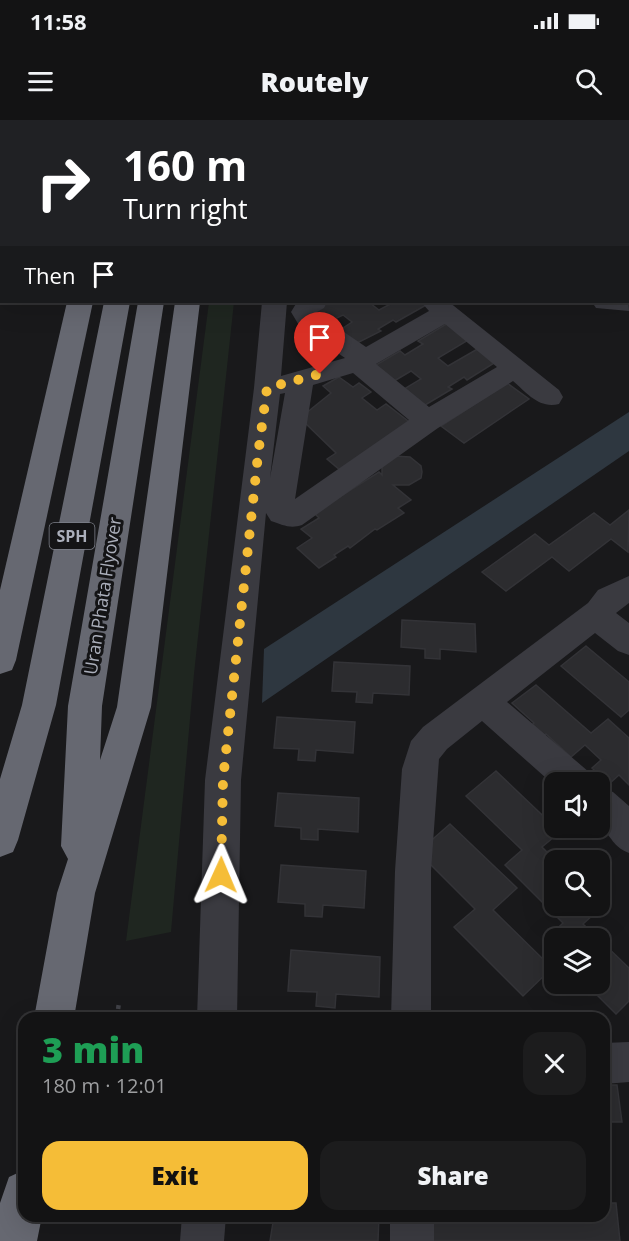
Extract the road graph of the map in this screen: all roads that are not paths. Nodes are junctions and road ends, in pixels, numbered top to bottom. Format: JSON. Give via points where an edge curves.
{"nodes":[{"id":1,"x":80,"y":303,"type":"edge"},
{"id":2,"x":117,"y":303,"type":"edge"},
{"id":3,"x":151,"y":303,"type":"edge"},
{"id":4,"x":188,"y":303,"type":"edge"},
{"id":5,"x":274,"y":303,"type":"edge"},
{"id":6,"x":313,"y":303,"type":"edge"},
{"id":7,"x":440,"y":307,"type":"edge"},
{"id":8,"x":362,"y":361,"type":"junction"},
{"id":9,"x":515,"y":368,"type":"junction"},
{"id":10,"x":301,"y":379,"type":"junction"},
{"id":11,"x":267,"y":388,"type":"junction"},
{"id":12,"x":549,"y":396,"type":"dead end"},
{"id":13,"x":428,"y":421,"type":"junction"},
{"id":14,"x":629,"y":588,"type":"edge"},
{"id":15,"x":599,"y":612,"type":"junction"},
{"id":16,"x":629,"y":642,"type":"edge"},
{"id":17,"x":0,"y":660,"type":"edge"},
{"id":18,"x":483,"y":701,"type":"junction"},
{"id":19,"x":564,"y":772,"type":"edge"},
{"id":20,"x":610,"y":812,"type":"edge"},
{"id":21,"x":629,"y":836,"type":"edge"},
{"id":22,"x":0,"y":840,"type":"edge"},
{"id":23,"x":76,"y":893,"type":"junction"},
{"id":24,"x":55,"y":1012,"type":"edge"},
{"id":25,"x":217,"y":1012,"type":"edge"},
{"id":26,"x":411,"y":1012,"type":"edge"},
{"id":27,"x":629,"y":1062,"type":"edge"},
{"id":28,"x":610,"y":1064,"type":"edge"},
{"id":29,"x":18,"y":1222,"type":"edge"},
{"id":30,"x":204,"y":1222,"type":"edge"},
{"id":31,"x":412,"y":1222,"type":"edge"},
{"id":32,"x":15,"y":1241,"type":"edge"},
{"id":33,"x":202,"y":1241,"type":"edge"},
{"id":34,"x":412,"y":1241,"type":"edge"}],
"edges":[{"from":1,"to":17,"type":"highway"},
{"from":2,"to":22,"type":"highway","number":"SPH","via":[[39,705]]},
{"from":3,"to":23,"type":"highway","name":"Uran Phata Flyover","number":"SPH","via":[[85,706]]},
{"from":4,"to":23,"type":"highway","via":[[134,706]]},
{"from":5,"to":11,"type":"street"},
{"from":6,"to":8,"type":"street","via":[[304,312],[309,321],[333,329]]},
{"from":7,"to":8,"type":"street"},
{"from":7,"to":9,"type":"street"},
{"from":8,"to":10,"type":"street"},
{"from":8,"to":13,"type":"street"},
{"from":9,"to":12,"type":"street"},
{"from":9,"to":13,"type":"street"},
{"from":10,"to":11,"type":"street"},
{"from":10,"to":13,"type":"street","via":[[280,504],[281,513],[292,517]]},
{"from":11,"to":25,"type":"street","via":[[223,780]]},
{"from":14,"to":15,"type":"street","via":[[605,602]]},
{"from":15,"to":16,"type":"street","via":[[600,618]]},
{"from":15,"to":18,"type":"street"},
{"from":18,"to":19,"type":"street"},
{"from":18,"to":26,"type":"street","via":[[435,738],[423,753],[419,770]]},
{"from":20,"to":21,"type":"street"},
{"from":23,"to":24,"type":"highway","number":"SPH"},
{"from":27,"to":28,"type":"street"},
{"from":29,"to":32,"type":"highway"},
{"from":30,"to":33,"type":"street"},
{"from":31,"to":34,"type":"street"}]}
